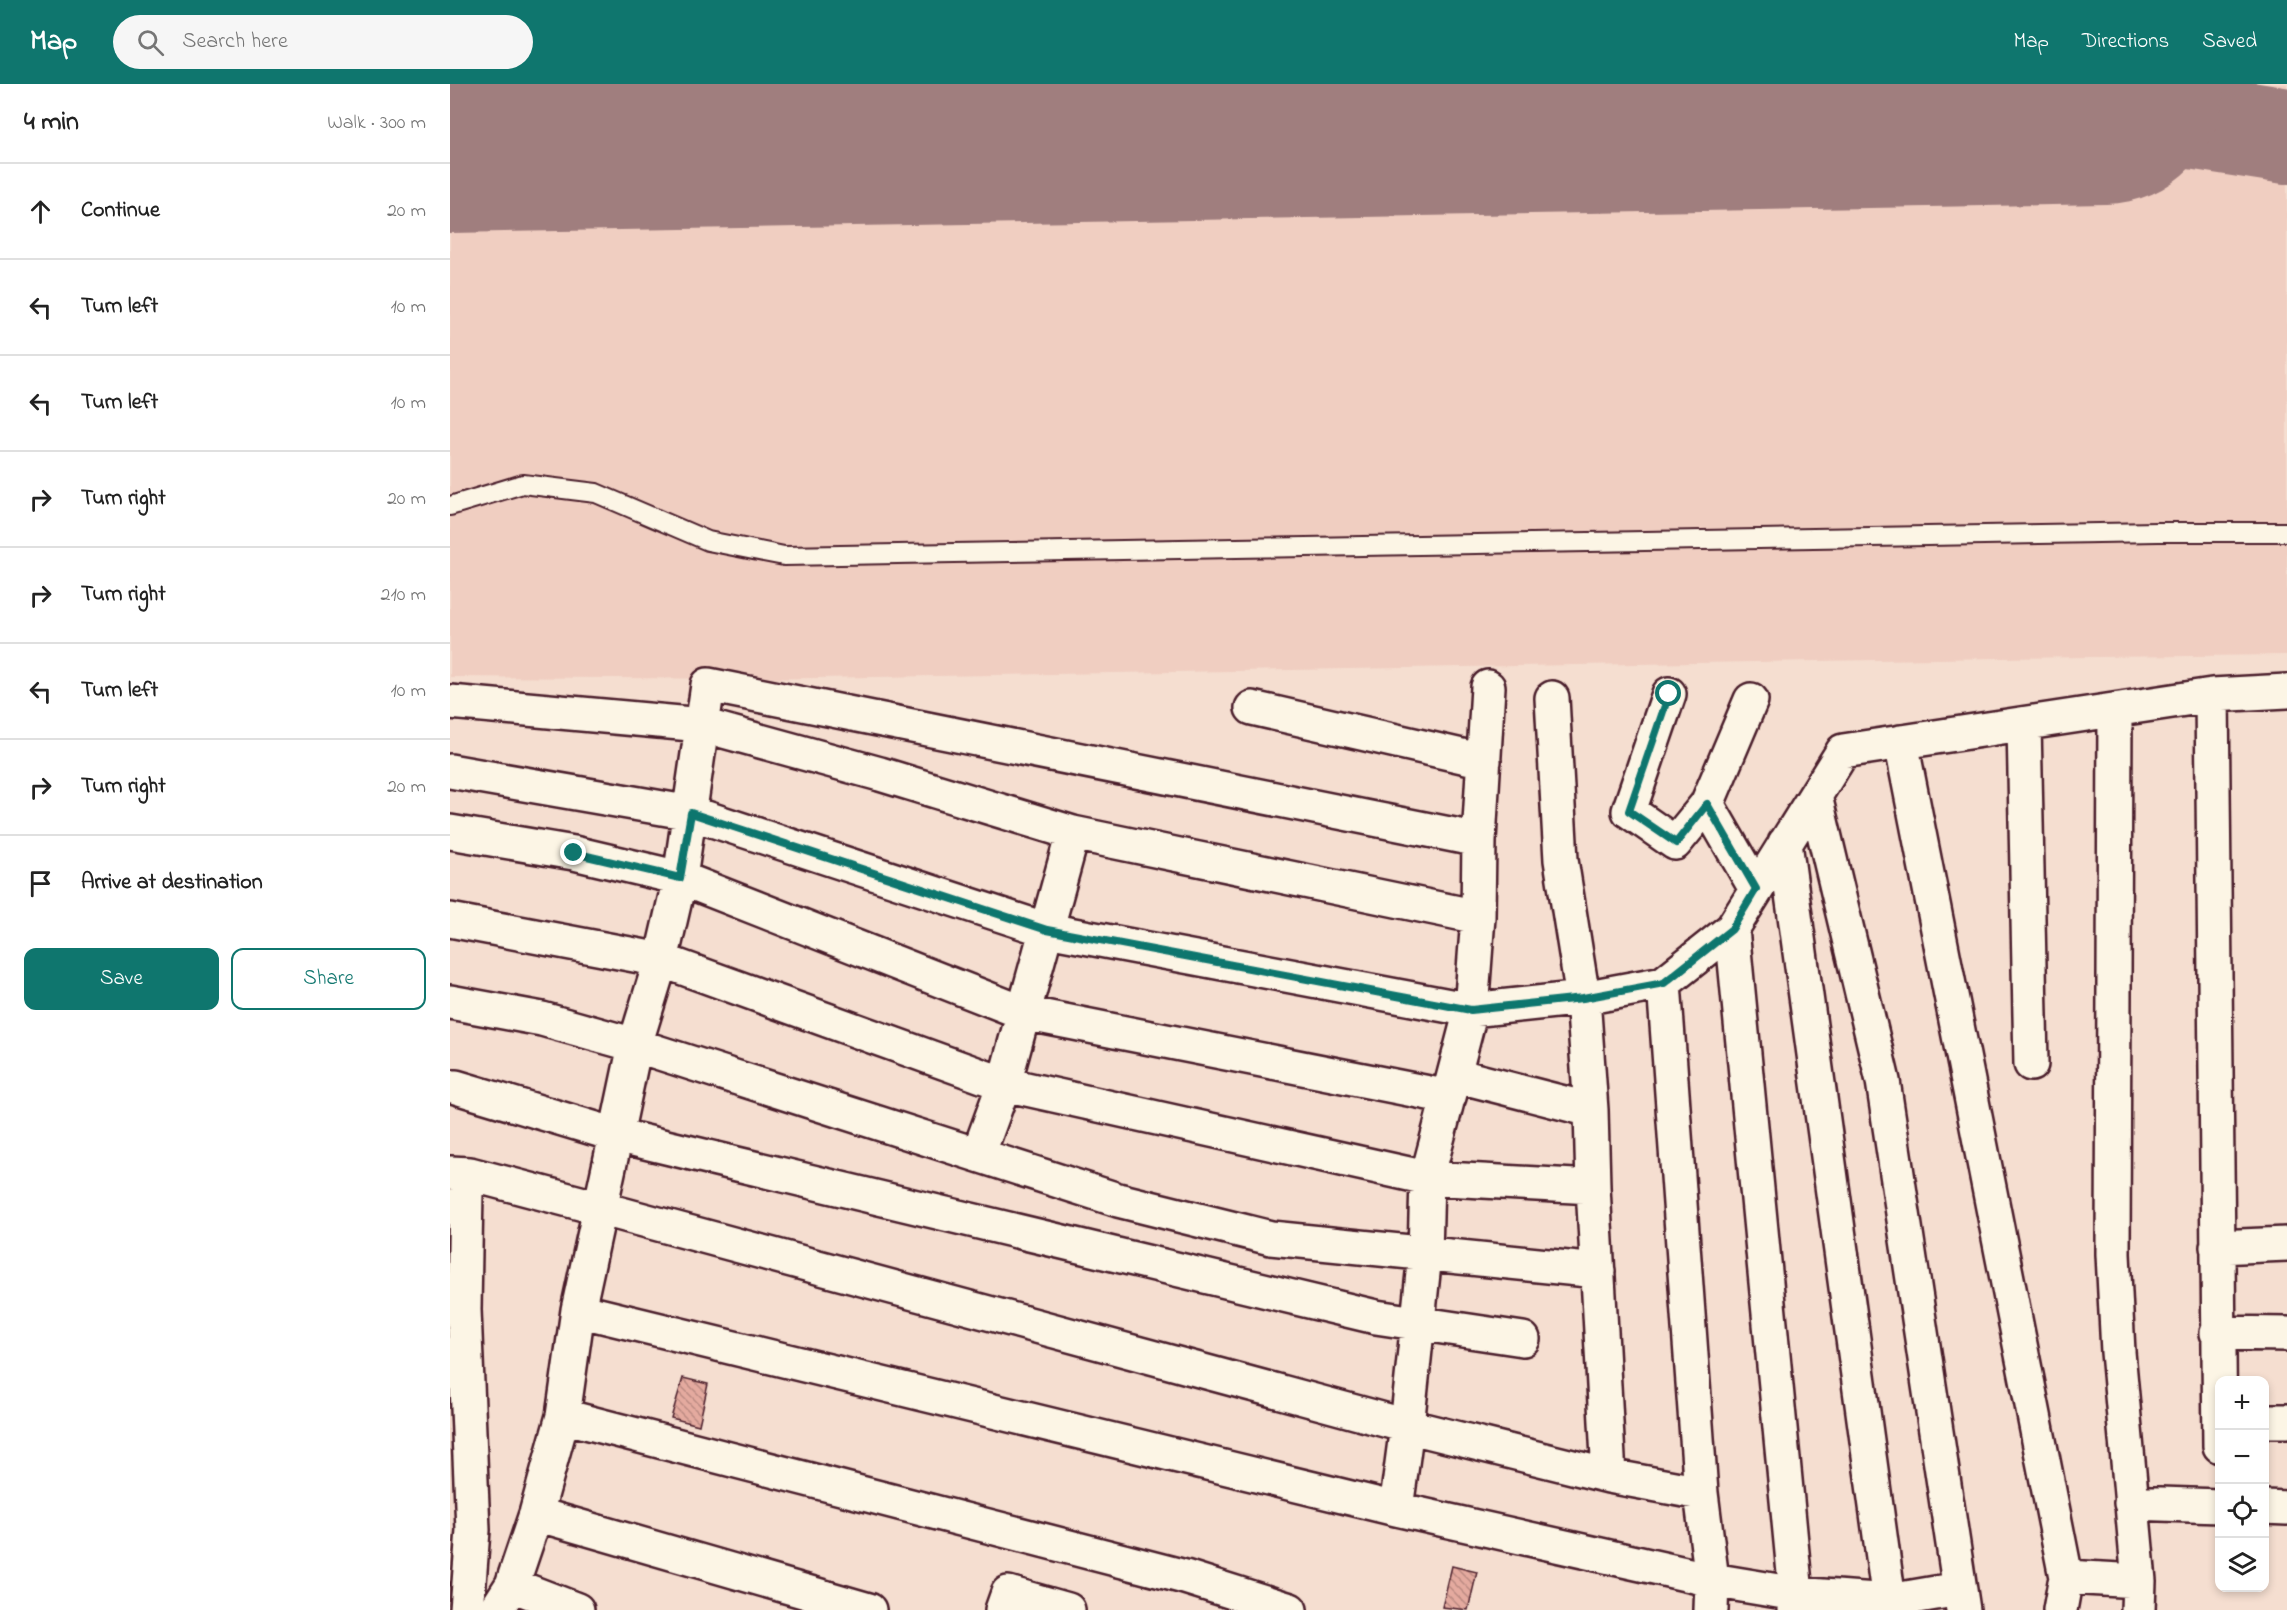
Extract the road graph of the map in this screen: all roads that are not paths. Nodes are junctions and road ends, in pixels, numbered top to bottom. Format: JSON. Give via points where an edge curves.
{"nodes":[{"id":1,"x":450,"y":506,"type":"edge"},
{"id":2,"x":2287,"y":532,"type":"edge"},
{"id":3,"x":1488,"y":687,"type":"dead end"},
{"id":4,"x":2287,"y":691,"type":"edge"},
{"id":5,"x":1669,"y":694,"type":"dead end"},
{"id":6,"x":2212,"y":695,"type":"junction"},
{"id":7,"x":1552,"y":698,"type":"dead end"},
{"id":8,"x":1751,"y":700,"type":"dead end"},
{"id":9,"x":450,"y":702,"type":"edge"},
{"id":10,"x":1252,"y":708,"type":"dead end"},
{"id":11,"x":2115,"y":710,"type":"junction"},
{"id":12,"x":2024,"y":724,"type":"junction"},
{"id":13,"x":702,"y":725,"type":"junction"},
{"id":14,"x":1900,"y":742,"type":"junction"},
{"id":15,"x":1484,"y":761,"type":"junction"},
{"id":16,"x":450,"y":771,"type":"edge"},
{"id":17,"x":1815,"y":796,"type":"junction"},
{"id":18,"x":1707,"y":804,"type":"junction"},
{"id":19,"x":691,"y":813,"type":"junction"},
{"id":20,"x":450,"y":832,"type":"edge"},
{"id":21,"x":1073,"y":833,"type":"junction"},
{"id":22,"x":1479,"y":840,"type":"junction"},
{"id":23,"x":1785,"y":843,"type":"junction"},
{"id":24,"x":680,"y":878,"type":"junction"},
{"id":25,"x":1756,"y":889,"type":"junction"},
{"id":26,"x":1478,"y":917,"type":"junction"},
{"id":27,"x":450,"y":920,"type":"edge"},
{"id":28,"x":1732,"y":929,"type":"junction"},
{"id":29,"x":1047,"y":930,"type":"junction"},
{"id":30,"x":662,"y":960,"type":"junction"},
{"id":31,"x":1664,"y":983,"type":"junction"},
{"id":32,"x":1583,"y":998,"type":"junction"},
{"id":33,"x":450,"y":1002,"type":"edge"},
{"id":34,"x":1471,"y":1010,"type":"junction"},
{"id":35,"x":1024,"y":1013,"type":"junction"},
{"id":36,"x":636,"y":1045,"type":"junction"},
{"id":37,"x":2031,"y":1064,"type":"dead end"},
{"id":38,"x":1455,"y":1075,"type":"junction"},
{"id":39,"x":1004,"y":1084,"type":"junction"},
{"id":40,"x":456,"y":1086,"type":"dead end"},
{"id":41,"x":1591,"y":1110,"type":"junction"},
{"id":42,"x":616,"y":1136,"type":"junction"},
{"id":43,"x":978,"y":1155,"type":"junction"},
{"id":44,"x":460,"y":1173,"type":"edge"},
{"id":45,"x":1427,"y":1178,"type":"junction"},
{"id":46,"x":1593,"y":1187,"type":"junction"},
{"id":47,"x":599,"y":1208,"type":"junction"},
{"id":48,"x":2287,"y":1244,"type":"edge"},
{"id":49,"x":2217,"y":1247,"type":"junction"},
{"id":50,"x":1425,"y":1254,"type":"junction"},
{"id":51,"x":1598,"y":1271,"type":"junction"},
{"id":52,"x":578,"y":1310,"type":"junction"},
{"id":53,"x":1418,"y":1322,"type":"junction"},
{"id":54,"x":2217,"y":1333,"type":"junction"},
{"id":55,"x":2287,"y":1334,"type":"edge"},
{"id":56,"x":1523,"y":1339,"type":"dead end"},
{"id":57,"x":2218,"y":1376,"type":"edge"},
{"id":58,"x":562,"y":1416,"type":"junction"},
{"id":59,"x":2269,"y":1421,"type":"edge"},
{"id":60,"x":2287,"y":1421,"type":"edge"},
{"id":61,"x":1407,"y":1426,"type":"junction"},
{"id":62,"x":1609,"y":1476,"type":"junction"},
{"id":63,"x":1701,"y":1493,"type":"junction"},
{"id":64,"x":2131,"y":1503,"type":"junction"},
{"id":65,"x":2215,"y":1506,"type":"edge"},
{"id":66,"x":2269,"y":1507,"type":"edge"},
{"id":67,"x":2287,"y":1508,"type":"edge"},
{"id":68,"x":1396,"y":1509,"type":"junction"},
{"id":69,"x":536,"y":1514,"type":"junction"},
{"id":70,"x":2066,"y":1577,"type":"junction"},
{"id":71,"x":1712,"y":1595,"type":"edge"},
{"id":72,"x":2139,"y":1596,"type":"edge"},
{"id":73,"x":504,"y":1598,"type":"edge"},
{"id":74,"x":1961,"y":1599,"type":"edge"},
{"id":75,"x":1796,"y":1602,"type":"edge"},
{"id":76,"x":1888,"y":1605,"type":"edge"},
{"id":77,"x":467,"y":1610,"type":"edge"},
{"id":78,"x":577,"y":1610,"type":"edge"},
{"id":79,"x":869,"y":1610,"type":"edge"},
{"id":80,"x":1002,"y":1610,"type":"edge"},
{"id":81,"x":1068,"y":1610,"type":"edge"},
{"id":82,"x":1290,"y":1610,"type":"edge"},
{"id":83,"x":2060,"y":1610,"type":"edge"}],
"edges":[{"from":1,"to":2,"type":"lane","via":[[523,484],[596,493],[708,541],[784,556]]},
{"from":3,"to":15,"type":"street"},
{"from":4,"to":6,"type":"street"},
{"from":5,"to":18,"type":"street","via":[[1629,811],[1676,843]]},
{"from":6,"to":11,"type":"street"},
{"from":6,"to":49,"type":"street"},
{"from":7,"to":32,"type":"street","via":[[1561,860]]},
{"from":8,"to":18,"type":"street"},
{"from":9,"to":13,"type":"street"},
{"from":10,"to":15,"type":"street"},
{"from":11,"to":12,"type":"street"},
{"from":11,"to":64,"type":"street","via":[[2113,1254]]},
{"from":12,"to":14,"type":"street"},
{"from":12,"to":37,"type":"street"},
{"from":13,"to":19,"type":"street"},
{"from":13,"to":21,"type":"street"},
{"from":13,"to":22,"type":"street","via":[[708,685]]},
{"from":14,"to":17,"type":"street","via":[[1843,751]]},
{"from":14,"to":70,"type":"street"},
{"from":15,"to":22,"type":"street"},
{"from":16,"to":19,"type":"street"},
{"from":17,"to":23,"type":"street"},
{"from":17,"to":74,"type":"street","via":[[1883,1081]]},
{"from":18,"to":25,"type":"street"},
{"from":19,"to":24,"type":"street"},
{"from":19,"to":29,"type":"street"},
{"from":20,"to":24,"type":"street","via":[[574,853]]},
{"from":21,"to":26,"type":"street"},
{"from":21,"to":29,"type":"street"},
{"from":22,"to":26,"type":"street"},
{"from":23,"to":25,"type":"street"},
{"from":23,"to":76,"type":"street"},
{"from":24,"to":30,"type":"street"},
{"from":24,"to":35,"type":"street"},
{"from":25,"to":28,"type":"street"},
{"from":26,"to":34,"type":"street"},
{"from":27,"to":30,"type":"street"},
{"from":28,"to":31,"type":"street"},
{"from":28,"to":75,"type":"street"},
{"from":29,"to":34,"type":"street"},
{"from":29,"to":35,"type":"street"},
{"from":30,"to":36,"type":"street"},
{"from":30,"to":39,"type":"street"},
{"from":31,"to":32,"type":"street"},
{"from":31,"to":63,"type":"street"},
{"from":32,"to":34,"type":"street"},
{"from":32,"to":41,"type":"street"},
{"from":33,"to":36,"type":"street","via":[[542,1019]]},
{"from":34,"to":38,"type":"street"},
{"from":35,"to":38,"type":"street","via":[[1449,1096]]},
{"from":35,"to":39,"type":"street"},
{"from":36,"to":42,"type":"street"},
{"from":36,"to":43,"type":"street"},
{"from":38,"to":41,"type":"street"},
{"from":38,"to":45,"type":"street"},
{"from":39,"to":43,"type":"street"},
{"from":39,"to":45,"type":"street"},
{"from":40,"to":42,"type":"street"},
{"from":41,"to":46,"type":"street"},
{"from":42,"to":47,"type":"street"},
{"from":42,"to":53,"type":"street","via":[[1376,1317]]},
{"from":43,"to":50,"type":"street","via":[[1118,1200],[1271,1238]]},
{"from":44,"to":47,"type":"street"},
{"from":44,"to":77,"type":"street","via":[[466,1190],[464,1310],[473,1530]]},
{"from":45,"to":46,"type":"street"},
{"from":45,"to":50,"type":"street"},
{"from":46,"to":51,"type":"street"},
{"from":47,"to":52,"type":"street"},
{"from":47,"to":61,"type":"street"},
{"from":48,"to":49,"type":"street"},
{"from":49,"to":54,"type":"street"},
{"from":50,"to":51,"type":"street"},
{"from":50,"to":53,"type":"street"},
{"from":51,"to":62,"type":"street"},
{"from":52,"to":58,"type":"street"},
{"from":52,"to":68,"type":"street"},
{"from":53,"to":56,"type":"street"},
{"from":53,"to":61,"type":"street"},
{"from":54,"to":55,"type":"street"},
{"from":54,"to":57,"type":"street"},
{"from":58,"to":69,"type":"street"},
{"from":58,"to":82,"type":"street","via":[[1185,1577]]},
{"from":59,"to":60,"type":"street"},
{"from":61,"to":62,"type":"street"},
{"from":61,"to":68,"type":"street"},
{"from":62,"to":63,"type":"street"},
{"from":63,"to":71,"type":"street"},
{"from":64,"to":65,"type":"street"},
{"from":64,"to":72,"type":"street"},
{"from":66,"to":67,"type":"street"},
{"from":68,"to":71,"type":"street"},
{"from":69,"to":73,"type":"street"},
{"from":69,"to":79,"type":"street"},
{"from":70,"to":72,"type":"street"},
{"from":70,"to":83,"type":"street"},
{"from":71,"to":75,"type":"street"},
{"from":73,"to":78,"type":"street"},
{"from":74,"to":76,"type":"street"},
{"from":75,"to":76,"type":"street"},
{"from":80,"to":81,"type":"street","via":[[1008,1593]]}]}
